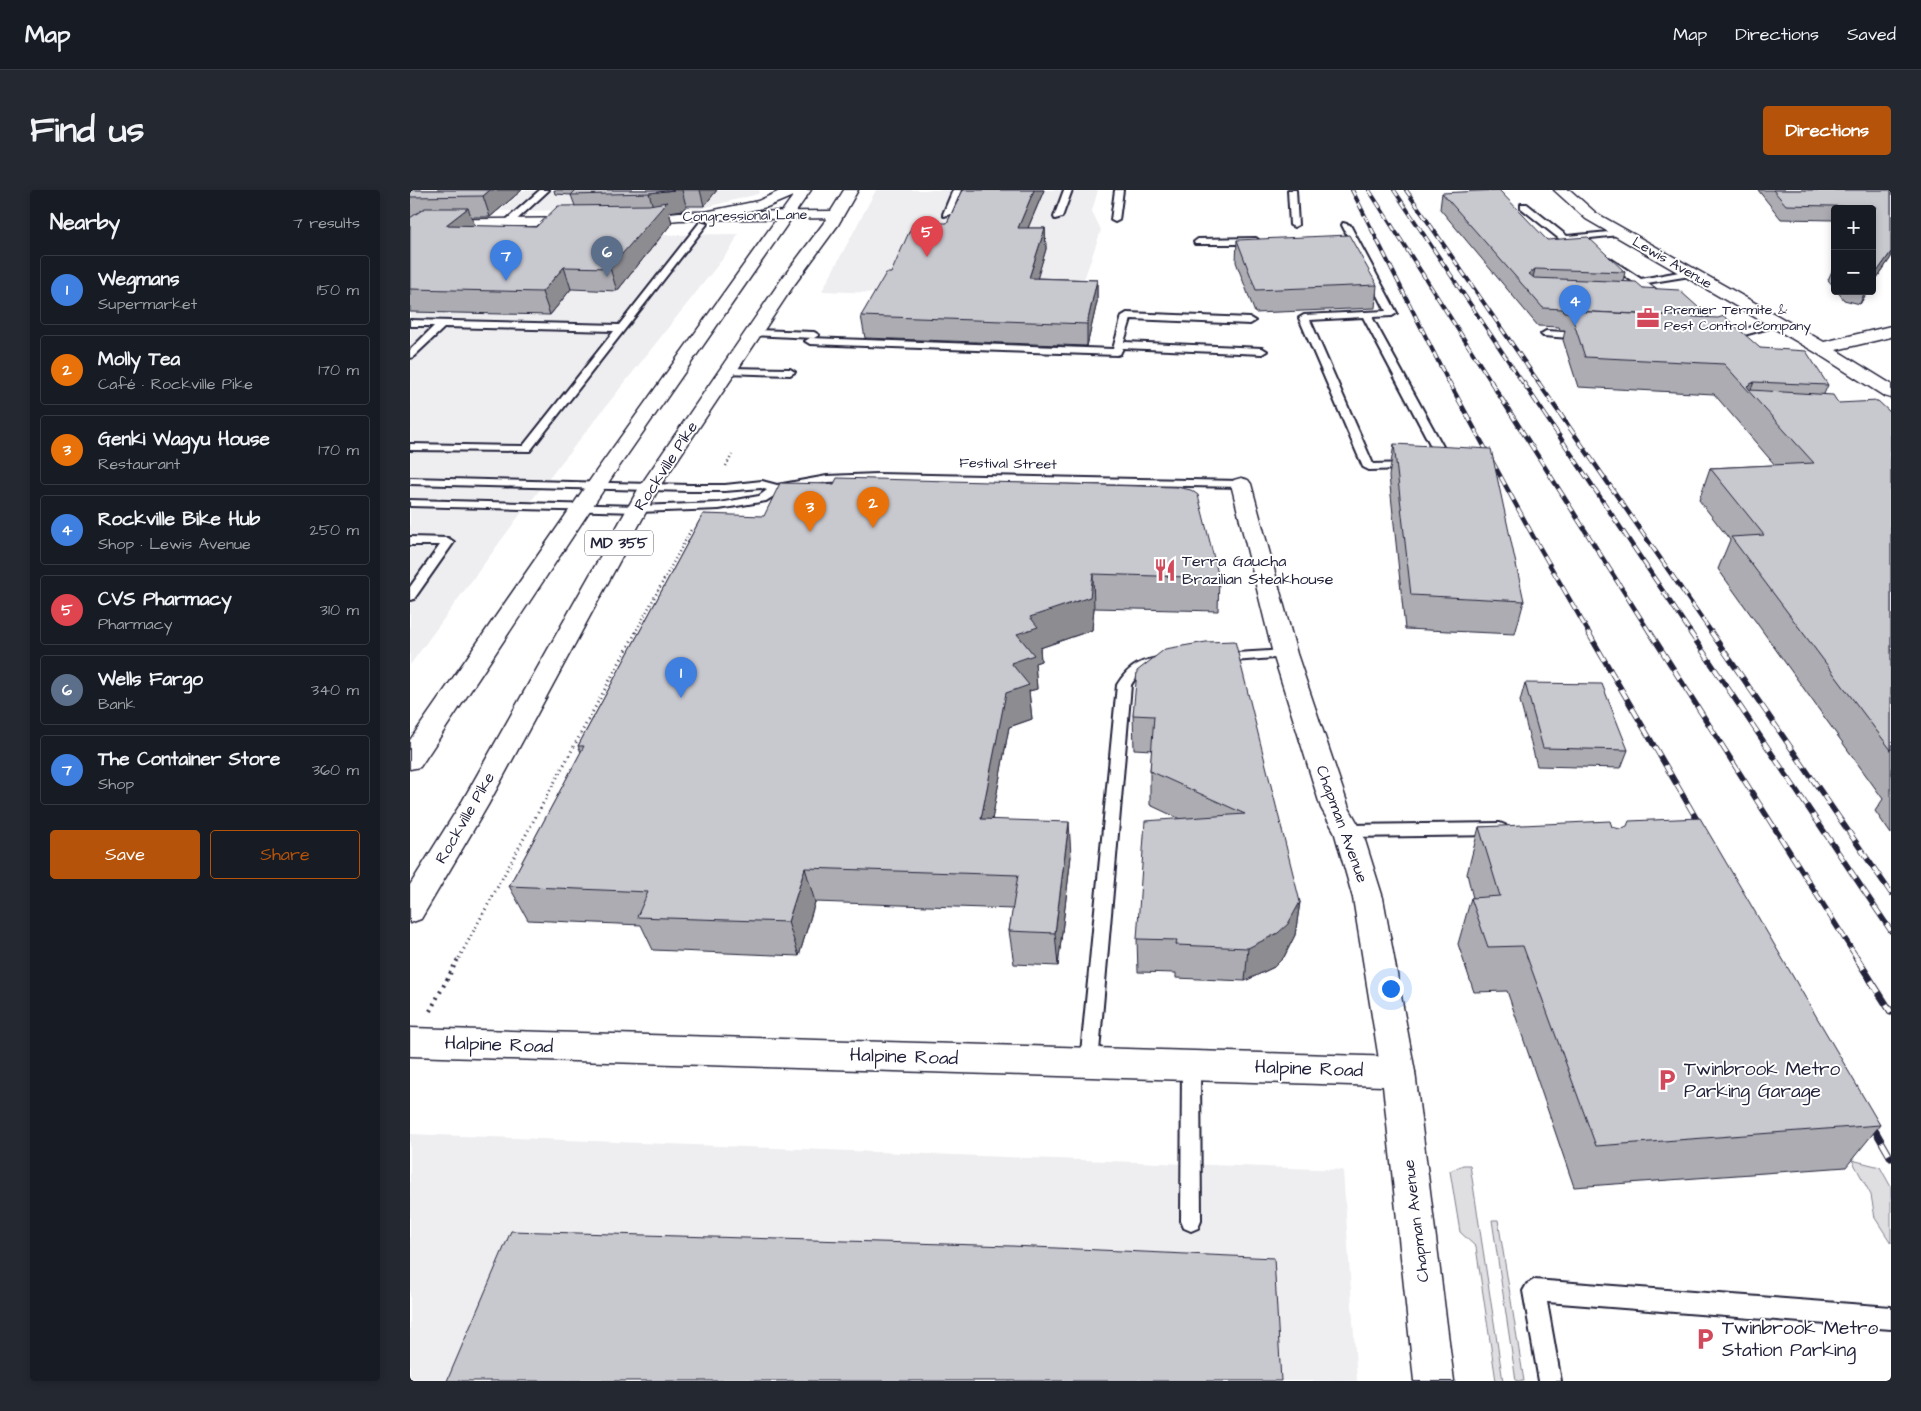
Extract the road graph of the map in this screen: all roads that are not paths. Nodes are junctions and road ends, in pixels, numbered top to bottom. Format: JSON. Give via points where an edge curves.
{"nodes":[{"id":1,"x":545,"y":190,"type":"edge"},
{"id":2,"x":794,"y":190,"type":"edge"},
{"id":3,"x":804,"y":190,"type":"edge"},
{"id":4,"x":851,"y":190,"type":"edge"},
{"id":5,"x":956,"y":190,"type":"edge"},
{"id":6,"x":1068,"y":190,"type":"edge"},
{"id":7,"x":1120,"y":190,"type":"edge"},
{"id":8,"x":1292,"y":190,"type":"edge"},
{"id":9,"x":1561,"y":190,"type":"edge"},
{"id":10,"x":1524,"y":206,"type":"dead end"},
{"id":11,"x":947,"y":214,"type":"dead end"},
{"id":12,"x":1058,"y":217,"type":"dead end"},
{"id":13,"x":706,"y":220,"type":"junction"},
{"id":14,"x":782,"y":220,"type":"junction"},
{"id":15,"x":832,"y":220,"type":"junction"},
{"id":16,"x":1115,"y":220,"type":"dead end"},
{"id":17,"x":596,"y":221,"type":"edge"},
{"id":18,"x":616,"y":221,"type":"edge"},
{"id":19,"x":508,"y":223,"type":"junction"},
{"id":20,"x":1346,"y":225,"type":"dead end"},
{"id":21,"x":1294,"y":226,"type":"dead end"},
{"id":22,"x":414,"y":230,"type":"edge"},
{"id":23,"x":1619,"y":233,"type":"junction"},
{"id":24,"x":1266,"y":241,"type":"edge"},
{"id":25,"x":1198,"y":242,"type":"dead end"},
{"id":26,"x":1602,"y":256,"type":"edge"},
{"id":27,"x":1690,"y":273,"type":"junction"},
{"id":28,"x":1640,"y":282,"type":"junction"},
{"id":29,"x":1638,"y":294,"type":"edge"},
{"id":30,"x":1366,"y":314,"type":"junction"},
{"id":31,"x":1250,"y":321,"type":"dead end"},
{"id":32,"x":410,"y":323,"type":"edge"},
{"id":33,"x":1777,"y":323,"type":"junction"},
{"id":34,"x":442,"y":324,"type":"junction"},
{"id":35,"x":621,"y":328,"type":"junction"},
{"id":36,"x":1891,"y":331,"type":"edge"},
{"id":37,"x":754,"y":333,"type":"junction"},
{"id":38,"x":1546,"y":334,"type":"dead end"},
{"id":39,"x":1734,"y":335,"type":"junction"},
{"id":40,"x":1594,"y":337,"type":"edge"},
{"id":41,"x":1717,"y":340,"type":"edge"},
{"id":42,"x":1750,"y":344,"type":"edge"},
{"id":43,"x":1119,"y":345,"type":"junction"},
{"id":44,"x":1821,"y":348,"type":"junction"},
{"id":45,"x":1262,"y":352,"type":"dead end"},
{"id":46,"x":410,"y":355,"type":"edge"},
{"id":47,"x":729,"y":372,"type":"junction"},
{"id":48,"x":790,"y":372,"type":"dead end"},
{"id":49,"x":1891,"y":392,"type":"edge"},
{"id":50,"x":410,"y":447,"type":"edge"},
{"id":51,"x":1436,"y":464,"type":"edge"},
{"id":52,"x":1417,"y":465,"type":"edge"},
{"id":53,"x":410,"y":481,"type":"edge"},
{"id":54,"x":1241,"y":484,"type":"joint"},
{"id":55,"x":597,"y":485,"type":"junction"},
{"id":56,"x":650,"y":486,"type":"junction"},
{"id":57,"x":776,"y":489,"type":"junction"},
{"id":58,"x":410,"y":503,"type":"edge"},
{"id":59,"x":583,"y":506,"type":"junction"},
{"id":60,"x":638,"y":509,"type":"junction"},
{"id":61,"x":410,"y":541,"type":"edge"},
{"id":62,"x":410,"y":596,"type":"edge"},
{"id":63,"x":1285,"y":654,"type":"junction"},
{"id":64,"x":1203,"y":659,"type":"edge"},
{"id":65,"x":1185,"y":660,"type":"edge"},
{"id":66,"x":410,"y":760,"type":"edge"},
{"id":67,"x":1512,"y":829,"type":"edge"},
{"id":68,"x":1348,"y":831,"type":"junction"},
{"id":69,"x":410,"y":911,"type":"edge"},
{"id":70,"x":411,"y":1042,"type":"edge"},
{"id":71,"x":1089,"y":1062,"type":"junction"},
{"id":72,"x":1191,"y":1066,"type":"junction"},
{"id":73,"x":1398,"y":1072,"type":"junction"},
{"id":74,"x":1191,"y":1221,"type":"dead end"},
{"id":75,"x":1891,"y":1318,"type":"edge"},
{"id":76,"x":1434,"y":1381,"type":"edge"},
{"id":77,"x":1550,"y":1381,"type":"edge"}],
"edges":[{"from":1,"to":19,"type":"lane"},
{"from":2,"to":13,"type":"street","via":[[759,205]]},
{"from":3,"to":14,"type":"street","number":"MD 355"},
{"from":4,"to":15,"type":"street","name":"Rockville Pike","number":"MD 355"},
{"from":5,"to":11,"type":"lane"},
{"from":6,"to":12,"type":"lane"},
{"from":7,"to":16,"type":"lane"},
{"from":8,"to":21,"type":"lane"},
{"from":9,"to":23,"type":"street","name":"Lewis Avenue","via":[[1591,216]]},
{"from":10,"to":23,"type":"lane","via":[[1565,239]]},
{"from":13,"to":14,"type":"street","name":"Congressional Lane"},
{"from":13,"to":18,"type":"street","name":"Congressional Lane","via":[[678,224],[655,220]]},
{"from":13,"to":35,"type":"lane"},
{"from":14,"to":15,"type":"street","name":"Congressional Lane"},
{"from":14,"to":55,"type":"street","number":"MD 355"},
{"from":15,"to":37,"type":"street","name":"Rockville Pike","number":"MD 355"},
{"from":17,"to":19,"type":"street"},
{"from":19,"to":22,"type":"street","via":[[434,224]]},
{"from":20,"to":30,"type":"lane","via":[[1348,240],[1392,313]]},
{"from":23,"to":27,"type":"street","name":"Lewis Avenue"},
{"from":24,"to":25,"type":"lane"},
{"from":26,"to":28,"type":"lane"},
{"from":27,"to":28,"type":"lane"},
{"from":27,"to":33,"type":"street","name":"Lewis Avenue"},
{"from":28,"to":29,"type":"lane","via":[[1658,295]]},
{"from":30,"to":51,"type":"lane","via":[[1446,464]]},
{"from":30,"to":52,"type":"lane","via":[[1304,318],[1369,467]]},
{"from":31,"to":43,"type":"lane","via":[[1127,316]]},
{"from":32,"to":34,"type":"lane"},
{"from":33,"to":39,"type":"lane"},
{"from":33,"to":44,"type":"street","name":"Lewis Avenue"},
{"from":34,"to":35,"type":"lane"},
{"from":34,"to":46,"type":"lane"},
{"from":35,"to":50,"type":"lane","via":[[526,448]]},
{"from":36,"to":44,"type":"street"},
{"from":37,"to":43,"type":"lane","via":[[1117,352]]},
{"from":37,"to":47,"type":"street","name":"Rockville Pike","number":"MD 355"},
{"from":38,"to":40,"type":"lane"},
{"from":39,"to":41,"type":"lane"},
{"from":39,"to":42,"type":"lane"},
{"from":43,"to":45,"type":"lane"},
{"from":44,"to":49,"type":"street","name":"Lewis Avenue"},
{"from":47,"to":48,"type":"lane"},
{"from":47,"to":56,"type":"street","name":"Rockville Pike","number":"MD 355"},
{"from":53,"to":55,"type":"lane","name":"Festival Street"},
{"from":54,"to":57,"type":"lane","name":"Festival Street","via":[[877,477],[826,479]]},
{"from":54,"to":63,"type":"street","name":"Chapman Avenue"},
{"from":55,"to":56,"type":"lane","name":"Festival Street"},
{"from":55,"to":59,"type":"street","number":"MD 355"},
{"from":56,"to":57,"type":"lane","name":"Festival Street","via":[[714,488],[762,484]]},
{"from":56,"to":60,"type":"street","name":"Rockville Pike","number":"MD 355"},
{"from":57,"to":60,"type":"lane","name":"Festival Street","via":[[762,499],[719,506]]},
{"from":58,"to":59,"type":"lane","name":"Festival Street"},
{"from":59,"to":60,"type":"lane","name":"Festival Street"},
{"from":59,"to":66,"type":"street","number":"MD 355"},
{"from":60,"to":69,"type":"street","name":"Rockville Pike","number":"MD 355","via":[[474,805]]},
{"from":61,"to":62,"type":"lane","via":[[448,542]]},
{"from":63,"to":64,"type":"lane"},
{"from":63,"to":68,"type":"street","name":"Chapman Avenue","via":[[1327,785]]},
{"from":65,"to":71,"type":"lane","via":[[1146,664],[1129,675],[1124,685]]},
{"from":67,"to":68,"type":"lane"},
{"from":68,"to":73,"type":"street","name":"Chapman Avenue","via":[[1368,898]]},
{"from":70,"to":71,"type":"street","name":"Halpine Road"},
{"from":71,"to":72,"type":"street","name":"Halpine Road"},
{"from":72,"to":73,"type":"street","name":"Halpine Road"},
{"from":72,"to":74,"type":"lane"},
{"from":73,"to":76,"type":"street","name":"Chapman Avenue"},
{"from":75,"to":77,"type":"lane","via":[[1534,1291]]}]}
